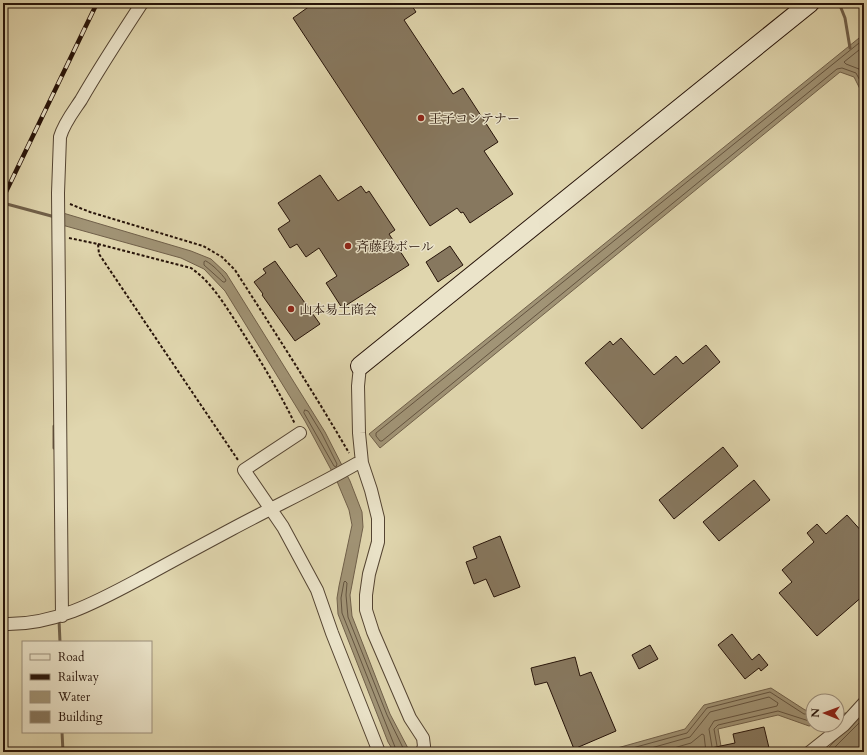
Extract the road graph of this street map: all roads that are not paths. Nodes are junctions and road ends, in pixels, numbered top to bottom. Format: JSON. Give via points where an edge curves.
{"nodes":[{"id":1,"x":142,"y":3,"type":"edge"},
{"id":2,"x":810,"y":3,"type":"edge"},
{"id":3,"x":360,"y":366,"type":"joint"},
{"id":4,"x":300,"y":433,"type":"road end"},
{"id":5,"x":355,"y":465,"type":"junction"},
{"id":6,"x":269,"y":509,"type":"junction"},
{"id":7,"x":62,"y":616,"type":"junction"},
{"id":8,"x":3,"y":624,"type":"edge"},
{"id":9,"x":864,"y":703,"type":"edge"},
{"id":10,"x":379,"y":752,"type":"edge"},
{"id":11,"x":422,"y":752,"type":"edge"},
{"id":12,"x":810,"y":752,"type":"edge"}],
"edges":[{"from":1,"to":7,"type":"street","via":[[103,62],[60,137],[58,203]]},
{"from":2,"to":3,"type":"street"},
{"from":3,"to":5,"type":"street","via":[[359,433]]},
{"from":4,"to":6,"type":"street","via":[[244,470]]},
{"from":5,"to":6,"type":"street"},
{"from":5,"to":11,"type":"street","via":[[371,490],[378,518],[378,542],[369,574],[366,610],[410,718],[423,738]]},
{"from":6,"to":7,"type":"street","via":[[105,598]]},
{"from":6,"to":10,"type":"street","via":[[283,528],[317,590]]},
{"from":7,"to":8,"type":"street","via":[[13,625]]},
{"from":9,"to":12,"type":"street","via":[[844,725]]}]}
